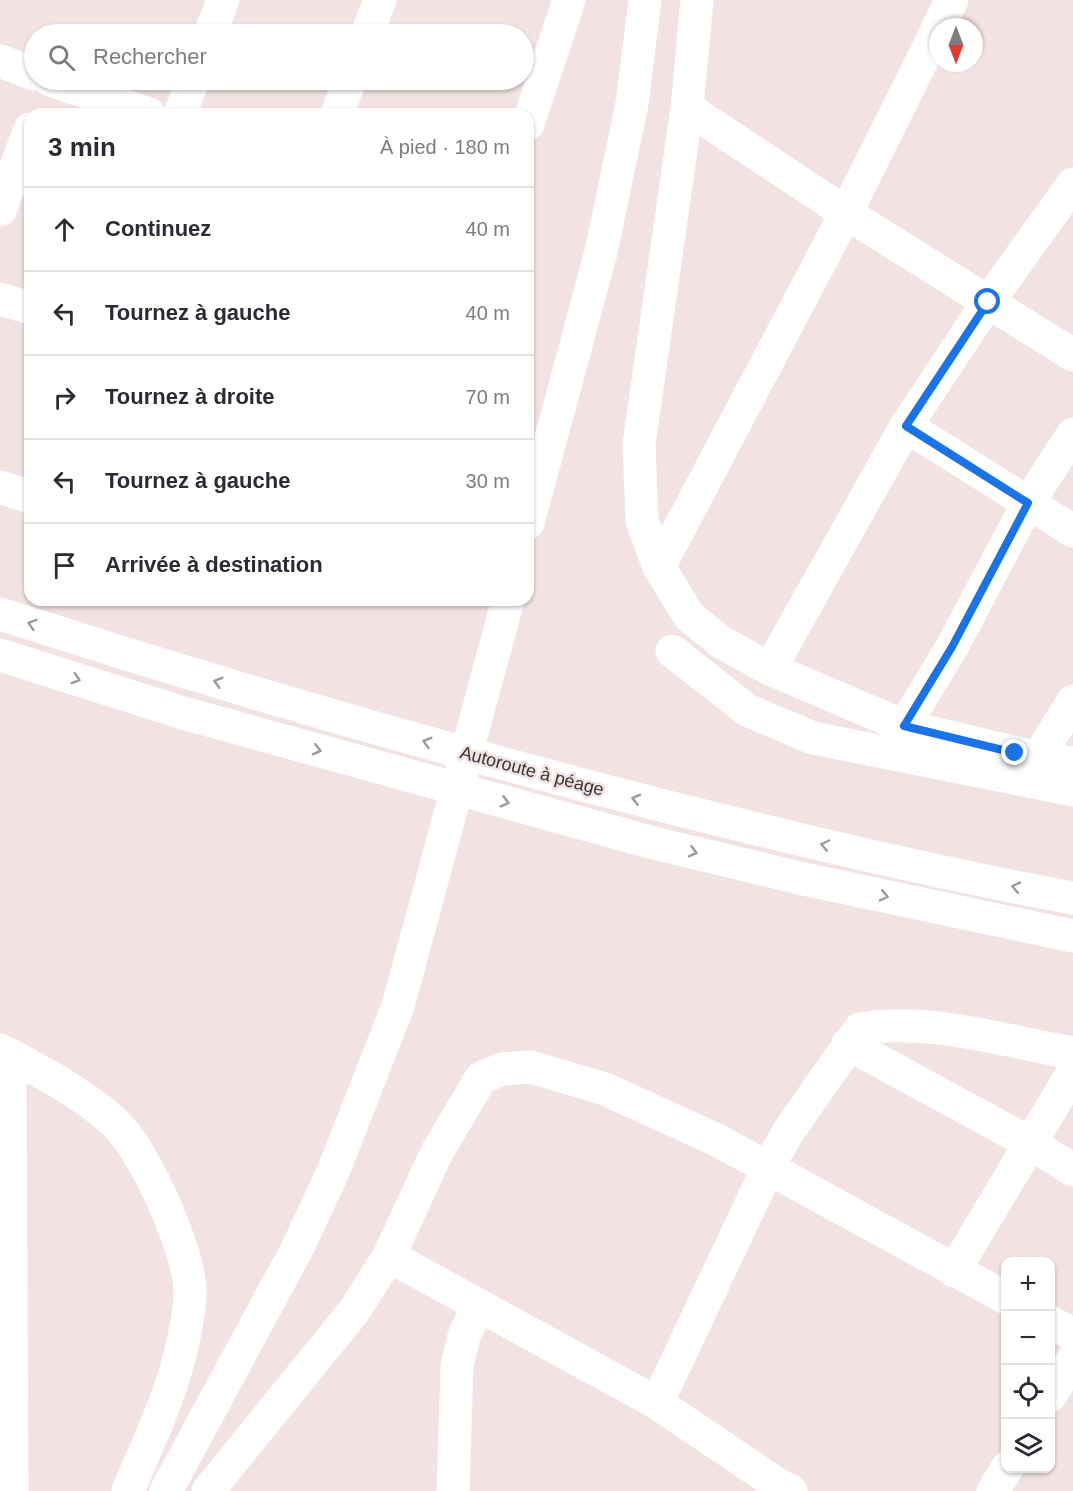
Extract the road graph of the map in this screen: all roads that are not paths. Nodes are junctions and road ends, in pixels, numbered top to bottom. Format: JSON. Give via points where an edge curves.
{"nodes":[{"id":1,"x":222,"y":0,"type":"edge"},
{"id":2,"x":380,"y":0,"type":"edge"},
{"id":3,"x":569,"y":0,"type":"edge"},
{"id":4,"x":645,"y":0,"type":"edge"},
{"id":5,"x":697,"y":0,"type":"edge"},
{"id":6,"x":952,"y":0,"type":"edge"},
{"id":7,"x":943,"y":18,"type":"edge"},
{"id":8,"x":214,"y":24,"type":"edge"},
{"id":9,"x":371,"y":24,"type":"edge"},
{"id":10,"x":929,"y":45,"type":"edge"},
{"id":11,"x":0,"y":61,"type":"edge"},
{"id":12,"x":24,"y":70,"type":"edge"},
{"id":13,"x":45,"y":90,"type":"edge"},
{"id":14,"x":79,"y":90,"type":"edge"},
{"id":15,"x":189,"y":90,"type":"edge"},
{"id":16,"x":346,"y":90,"type":"edge"},
{"id":17,"x":38,"y":108,"type":"edge"},
{"id":18,"x":132,"y":108,"type":"edge"},
{"id":19,"x":182,"y":108,"type":"edge"},
{"id":20,"x":339,"y":108,"type":"edge"},
{"id":21,"x":533,"y":108,"type":"edge"},
{"id":22,"x":687,"y":108,"type":"junction"},
{"id":23,"x":24,"y":145,"type":"edge"},
{"id":24,"x":1073,"y":184,"type":"edge"},
{"id":25,"x":0,"y":210,"type":"edge"},
{"id":26,"x":846,"y":213,"type":"junction"},
{"id":27,"x":0,"y":299,"type":"edge"},
{"id":28,"x":988,"y":302,"type":"junction"},
{"id":29,"x":24,"y":306,"type":"edge"},
{"id":30,"x":1073,"y":355,"type":"edge"},
{"id":31,"x":906,"y":426,"type":"junction"},
{"id":32,"x":1073,"y":434,"type":"edge"},
{"id":33,"x":0,"y":487,"type":"edge"},
{"id":34,"x":24,"y":495,"type":"edge"},
{"id":35,"x":534,"y":501,"type":"edge"},
{"id":36,"x":1028,"y":503,"type":"junction"},
{"id":37,"x":1073,"y":531,"type":"edge"},
{"id":38,"x":659,"y":567,"type":"junction"},
{"id":39,"x":506,"y":606,"type":"edge"},
{"id":40,"x":0,"y":614,"type":"edge"},
{"id":41,"x":672,"y":651,"type":"dead end"},
{"id":42,"x":0,"y":655,"type":"edge"},
{"id":43,"x":770,"y":669,"type":"junction"},
{"id":44,"x":1073,"y":701,"type":"edge"},
{"id":45,"x":904,"y":726,"type":"junction"},
{"id":46,"x":1038,"y":758,"type":"junction"},
{"id":47,"x":1073,"y":763,"type":"edge"},
{"id":48,"x":1073,"y":790,"type":"edge"},
{"id":49,"x":1073,"y":898,"type":"edge"},
{"id":50,"x":1073,"y":936,"type":"edge"},
{"id":51,"x":848,"y":1044,"type":"junction"},
{"id":52,"x":5,"y":1052,"type":"edge"},
{"id":53,"x":1073,"y":1053,"type":"edge"},
{"id":54,"x":1073,"y":1072,"type":"edge"},
{"id":55,"x":5,"y":1128,"type":"edge"},
{"id":56,"x":1030,"y":1143,"type":"junction"},
{"id":57,"x":768,"y":1168,"type":"junction"},
{"id":58,"x":1073,"y":1170,"type":"edge"},
{"id":59,"x":390,"y":1256,"type":"junction"},
{"id":60,"x":954,"y":1271,"type":"junction"},
{"id":61,"x":1001,"y":1296,"type":"edge"},
{"id":62,"x":479,"y":1305,"type":"junction"},
{"id":63,"x":5,"y":1317,"type":"edge"},
{"id":64,"x":1055,"y":1325,"type":"edge"},
{"id":65,"x":1073,"y":1335,"type":"edge"},
{"id":66,"x":1073,"y":1359,"type":"edge"},
{"id":67,"x":1055,"y":1388,"type":"edge"},
{"id":68,"x":657,"y":1403,"type":"junction"},
{"id":69,"x":1004,"y":1473,"type":"edge"},
{"id":70,"x":776,"y":1488,"type":"edge"},
{"id":71,"x":12,"y":1491,"type":"edge"},
{"id":72,"x":129,"y":1491,"type":"edge"},
{"id":73,"x":166,"y":1491,"type":"edge"},
{"id":74,"x":208,"y":1491,"type":"edge"},
{"id":75,"x":453,"y":1491,"type":"edge"},
{"id":76,"x":993,"y":1491,"type":"edge"}],
"edges":[{"from":1,"to":8,"type":"main road"},
{"from":2,"to":9,"type":"main road"},
{"from":3,"to":21,"type":"main road"},
{"from":4,"to":35,"type":"main road","via":[[632,104],[602,252]]},
{"from":5,"to":22,"type":"main road"},
{"from":6,"to":7,"type":"main road"},
{"from":10,"to":26,"type":"main road"},
{"from":11,"to":12,"type":"main road"},
{"from":13,"to":17,"type":"main road"},
{"from":14,"to":18,"type":"main road"},
{"from":15,"to":19,"type":"main road"},
{"from":16,"to":20,"type":"main road"},
{"from":22,"to":26,"type":"main road"},
{"from":22,"to":38,"type":"main road","via":[[639,444],[642,521]]},
{"from":23,"to":25,"type":"main road"},
{"from":24,"to":28,"type":"main road"},
{"from":26,"to":28,"type":"main road"},
{"from":26,"to":38,"type":"main road"},
{"from":27,"to":29,"type":"main road"},
{"from":28,"to":30,"type":"main road"},
{"from":28,"to":31,"type":"main road"},
{"from":31,"to":36,"type":"main road"},
{"from":31,"to":43,"type":"main road"},
{"from":32,"to":36,"type":"main road"},
{"from":33,"to":34,"type":"main road"},
{"from":36,"to":37,"type":"main road"},
{"from":36,"to":45,"type":"main road","via":[[952,647]]},
{"from":38,"to":43,"type":"main road","via":[[689,616],[721,642]]},
{"from":39,"to":73,"type":"main road","via":[[398,1006],[333,1172],[297,1249]]},
{"from":49,"to":40,"type":"main road","name":"Autoroute à péage","one_way":true,"via":[[787,837],[531,772],[157,664]]},
{"from":41,"to":48,"type":"main road","via":[[747,710],[813,738]]},
{"from":42,"to":50,"type":"main road","one_way":true,"via":[[183,713],[650,842]]},
{"from":43,"to":45,"type":"main road"},
{"from":44,"to":46,"type":"main road"},
{"from":45,"to":46,"type":"main road"},
{"from":46,"to":47,"type":"main road"},
{"from":51,"to":53,"type":"main road","via":[[860,1029],[891,1024]]},
{"from":51,"to":56,"type":"main road"},
{"from":51,"to":57,"type":"main road"},
{"from":52,"to":55,"type":"main road"},
{"from":52,"to":72,"type":"main road","via":[[70,1089],[113,1120],[136,1149],[158,1191],[190,1287],[177,1365]]},
{"from":54,"to":56,"type":"main road"},
{"from":55,"to":63,"type":"main road"},
{"from":56,"to":58,"type":"main road"},
{"from":56,"to":60,"type":"main road"},
{"from":57,"to":59,"type":"main road","via":[[605,1089],[531,1067],[502,1069],[481,1078],[470,1096],[437,1152]]},
{"from":57,"to":60,"type":"main road"},
{"from":57,"to":68,"type":"main road"},
{"from":59,"to":62,"type":"main road"},
{"from":59,"to":74,"type":"main road","via":[[354,1311]]},
{"from":60,"to":61,"type":"main road"},
{"from":62,"to":68,"type":"main road"},
{"from":62,"to":75,"type":"main road","via":[[464,1336],[457,1366]]},
{"from":63,"to":71,"type":"main road"},
{"from":64,"to":65,"type":"main road"},
{"from":66,"to":67,"type":"main road"},
{"from":68,"to":70,"type":"main road"},
{"from":69,"to":76,"type":"main road"}]}
